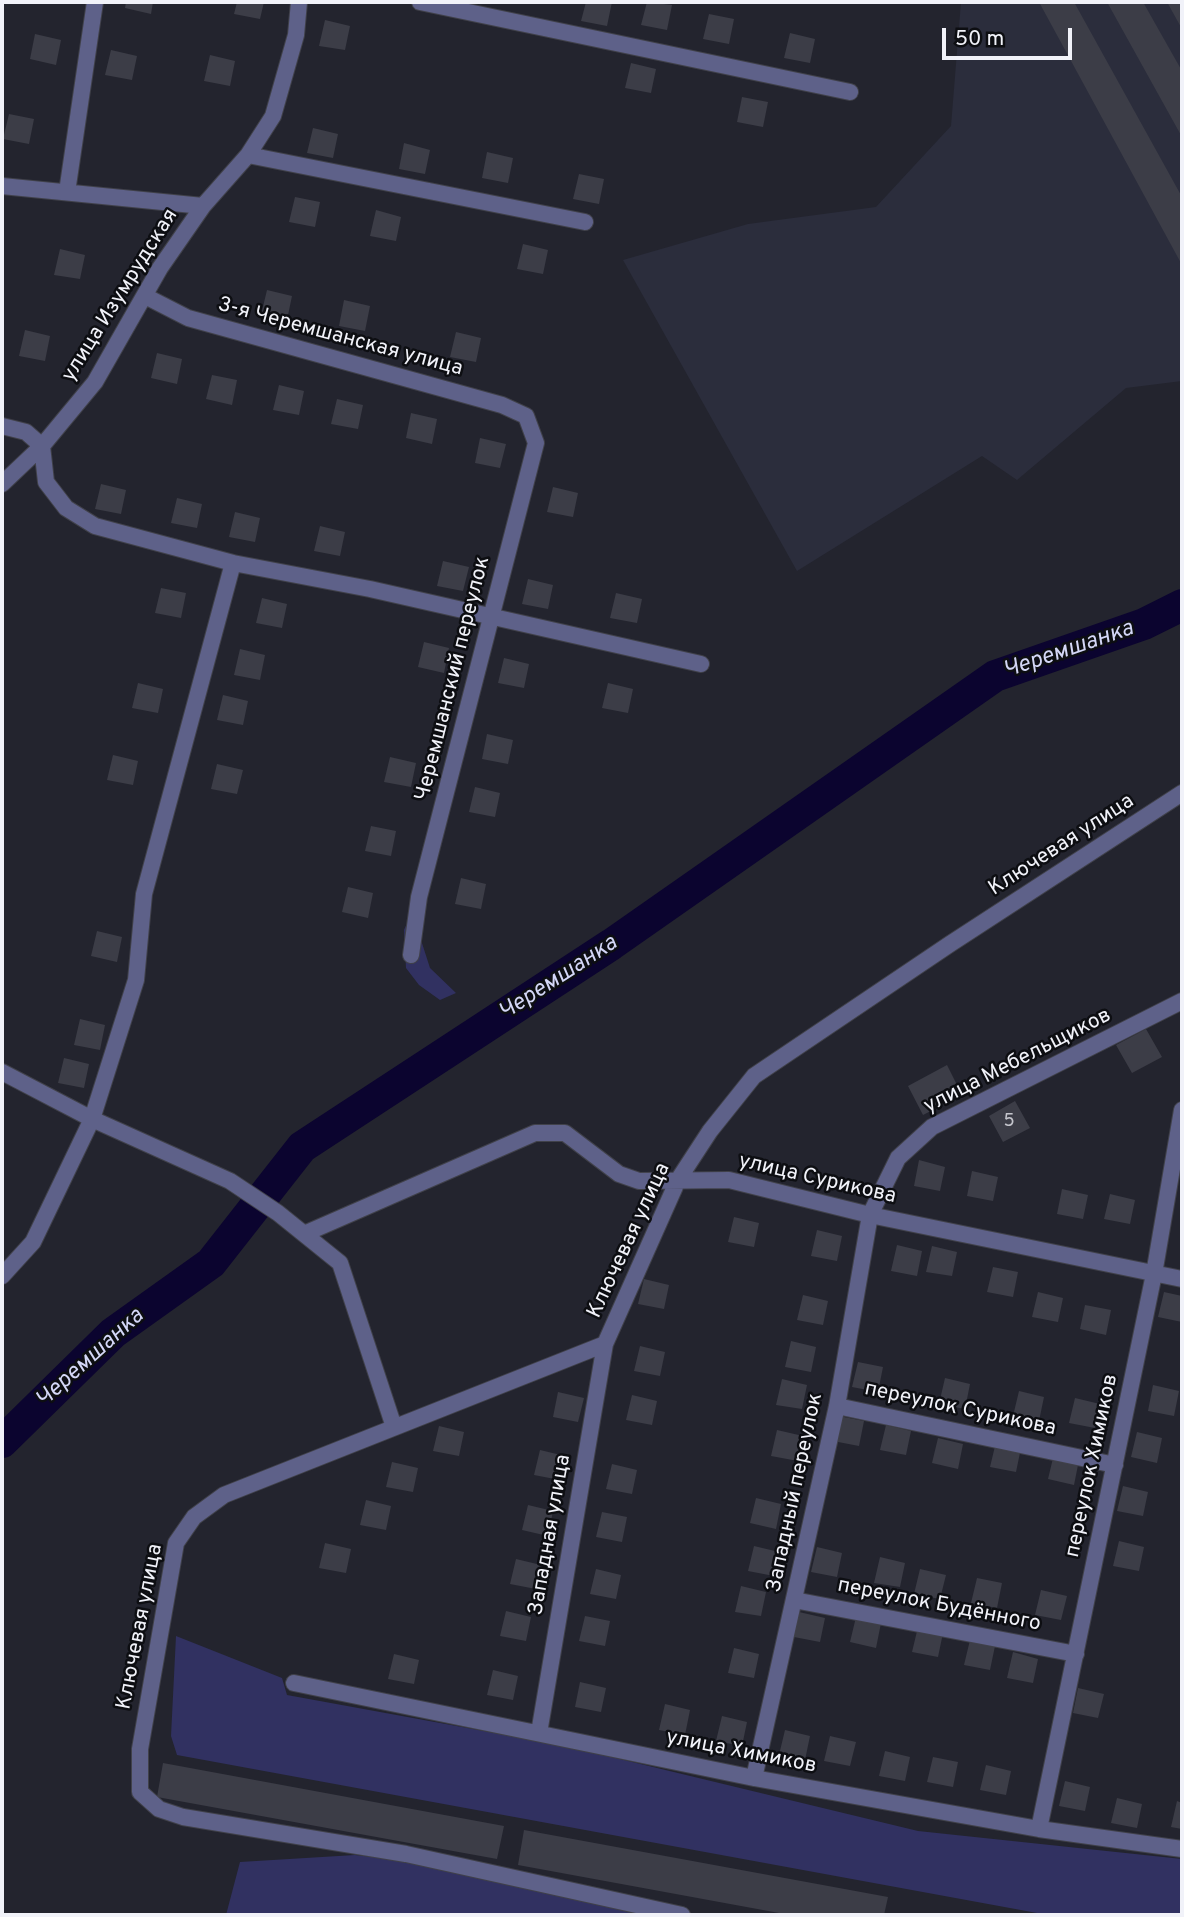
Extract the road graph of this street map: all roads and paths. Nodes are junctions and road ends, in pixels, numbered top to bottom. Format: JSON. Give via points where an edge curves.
{"nodes":[{"id":1,"x":95,"y":2,"type":"edge"},
{"id":2,"x":299,"y":2,"type":"edge"},
{"id":3,"x":420,"y":2,"type":"edge"},
{"id":4,"x":850,"y":92,"type":"dead end"},
{"id":5,"x":248,"y":155,"type":"junction"},
{"id":6,"x":2,"y":186,"type":"edge"},
{"id":7,"x":66,"y":192,"type":"junction"},
{"id":8,"x":204,"y":206,"type":"junction"},
{"id":9,"x":585,"y":222,"type":"dead end"},
{"id":10,"x":145,"y":296,"type":"junction"},
{"id":11,"x":526,"y":416,"type":"joint"},
{"id":12,"x":2,"y":425,"type":"edge"},
{"id":13,"x":41,"y":446,"type":"junction"},
{"id":14,"x":2,"y":484,"type":"edge"},
{"id":15,"x":233,"y":563,"type":"junction"},
{"id":16,"x":492,"y":617,"type":"junction"},
{"id":17,"x":701,"y":664,"type":"dead end"},
{"id":18,"x":1182,"y":793,"type":"edge"},
{"id":19,"x":411,"y":955,"type":"dead end"},
{"id":20,"x":1182,"y":1001,"type":"edge"},
{"id":21,"x":2,"y":1072,"type":"edge"},
{"id":22,"x":1182,"y":1110,"type":"edge"},
{"id":23,"x":92,"y":1119,"type":"junction"},
{"id":24,"x":678,"y":1180,"type":"junction"},
{"id":25,"x":870,"y":1215,"type":"junction"},
{"id":26,"x":304,"y":1234,"type":"junction"},
{"id":27,"x":1154,"y":1274,"type":"junction"},
{"id":28,"x":2,"y":1276,"type":"edge"},
{"id":29,"x":1182,"y":1279,"type":"edge"},
{"id":30,"x":605,"y":1344,"type":"junction"},
{"id":31,"x":837,"y":1406,"type":"junction"},
{"id":32,"x":394,"y":1427,"type":"junction"},
{"id":33,"x":1115,"y":1465,"type":"junction"},
{"id":34,"x":794,"y":1600,"type":"junction"},
{"id":35,"x":1076,"y":1654,"type":"junction"},
{"id":36,"x":294,"y":1683,"type":"dead end"},
{"id":37,"x":539,"y":1733,"type":"junction"},
{"id":38,"x":754,"y":1778,"type":"junction"},
{"id":39,"x":1039,"y":1829,"type":"junction"},
{"id":40,"x":1182,"y":1849,"type":"edge"},
{"id":41,"x":682,"y":1915,"type":"edge"}],
"edges":[{"from":1,"to":7,"type":"street"},
{"from":2,"to":5,"type":"street","name":"улица Изумрудская","via":[[296,35],[273,116]]},
{"from":3,"to":4,"type":"street"},
{"from":5,"to":8,"type":"street","name":"улица Изумрудская"},
{"from":5,"to":9,"type":"street"},
{"from":6,"to":7,"type":"street"},
{"from":7,"to":8,"type":"street"},
{"from":8,"to":10,"type":"street","name":"улица Изумрудская"},
{"from":10,"to":11,"type":"street","name":"3-я Черемшанская улица","via":[[188,318],[502,405]]},
{"from":10,"to":13,"type":"street","name":"улица Изумрудская","via":[[95,382]]},
{"from":11,"to":16,"type":"street","name":"Черемшанский переулок","via":[[536,443]]},
{"from":12,"to":13,"type":"street","via":[[26,432]]},
{"from":13,"to":14,"type":"street","name":"улица Изумрудская"},
{"from":13,"to":15,"type":"street","via":[[46,482],[66,508],[95,526]]},
{"from":15,"to":16,"type":"street","via":[[279,569]]},
{"from":15,"to":23,"type":"street","via":[[144,894],[136,980]]},
{"from":16,"to":17,"type":"street"},
{"from":16,"to":19,"type":"street","name":"Черемшанский переулок","via":[[419,897]]},
{"from":18,"to":24,"type":"street","name":"Ключевая улица","via":[[754,1076]]},
{"from":20,"to":25,"type":"street","name":"улица Мебельщиков","via":[[932,1127],[898,1158]]},
{"from":21,"to":23,"type":"street"},
{"from":22,"to":27,"type":"street","name":"переулок Химиков"},
{"from":23,"to":26,"type":"street","via":[[230,1181]]},
{"from":23,"to":28,"type":"street","via":[[33,1242]]},
{"from":24,"to":25,"type":"street","name":"улица Сурикова","via":[[729,1181]]},
{"from":24,"to":26,"type":"street","name":"улица Сурикова","via":[[639,1181],[620,1174],[565,1133],[535,1133]]},
{"from":24,"to":30,"type":"street","name":"Ключевая улица"},
{"from":25,"to":27,"type":"street","name":"улица Сурикова"},
{"from":25,"to":31,"type":"street","name":"Западный переулок"},
{"from":26,"to":32,"type":"street","via":[[340,1263]]},
{"from":27,"to":29,"type":"street","name":"улица Сурикова"},
{"from":27,"to":33,"type":"street","name":"переулок Химиков"},
{"from":30,"to":32,"type":"street","name":"Ключевая улица"},
{"from":30,"to":37,"type":"street","name":"Западная улица"},
{"from":31,"to":33,"type":"street","name":"переулок Сурикова"},
{"from":31,"to":34,"type":"street","name":"Западный переулок"},
{"from":32,"to":41,"type":"street","name":"Ключевая улица","via":[[224,1495],[194,1517],[176,1543],[140,1749],[140,1793],[159,1809],[183,1816],[406,1854]]},
{"from":33,"to":35,"type":"street","name":"переулок Химиков"},
{"from":34,"to":35,"type":"street","name":"переулок Будённого"},
{"from":34,"to":38,"type":"street","name":"Западный переулок"},
{"from":35,"to":39,"type":"street","name":"переулок Химиков"},
{"from":36,"to":37,"type":"street","name":"улица Химиков"},
{"from":37,"to":38,"type":"street","name":"улица Химиков"},
{"from":38,"to":39,"type":"street","name":"улица Химиков"},
{"from":39,"to":40,"type":"street","name":"улица Химиков"}]}
